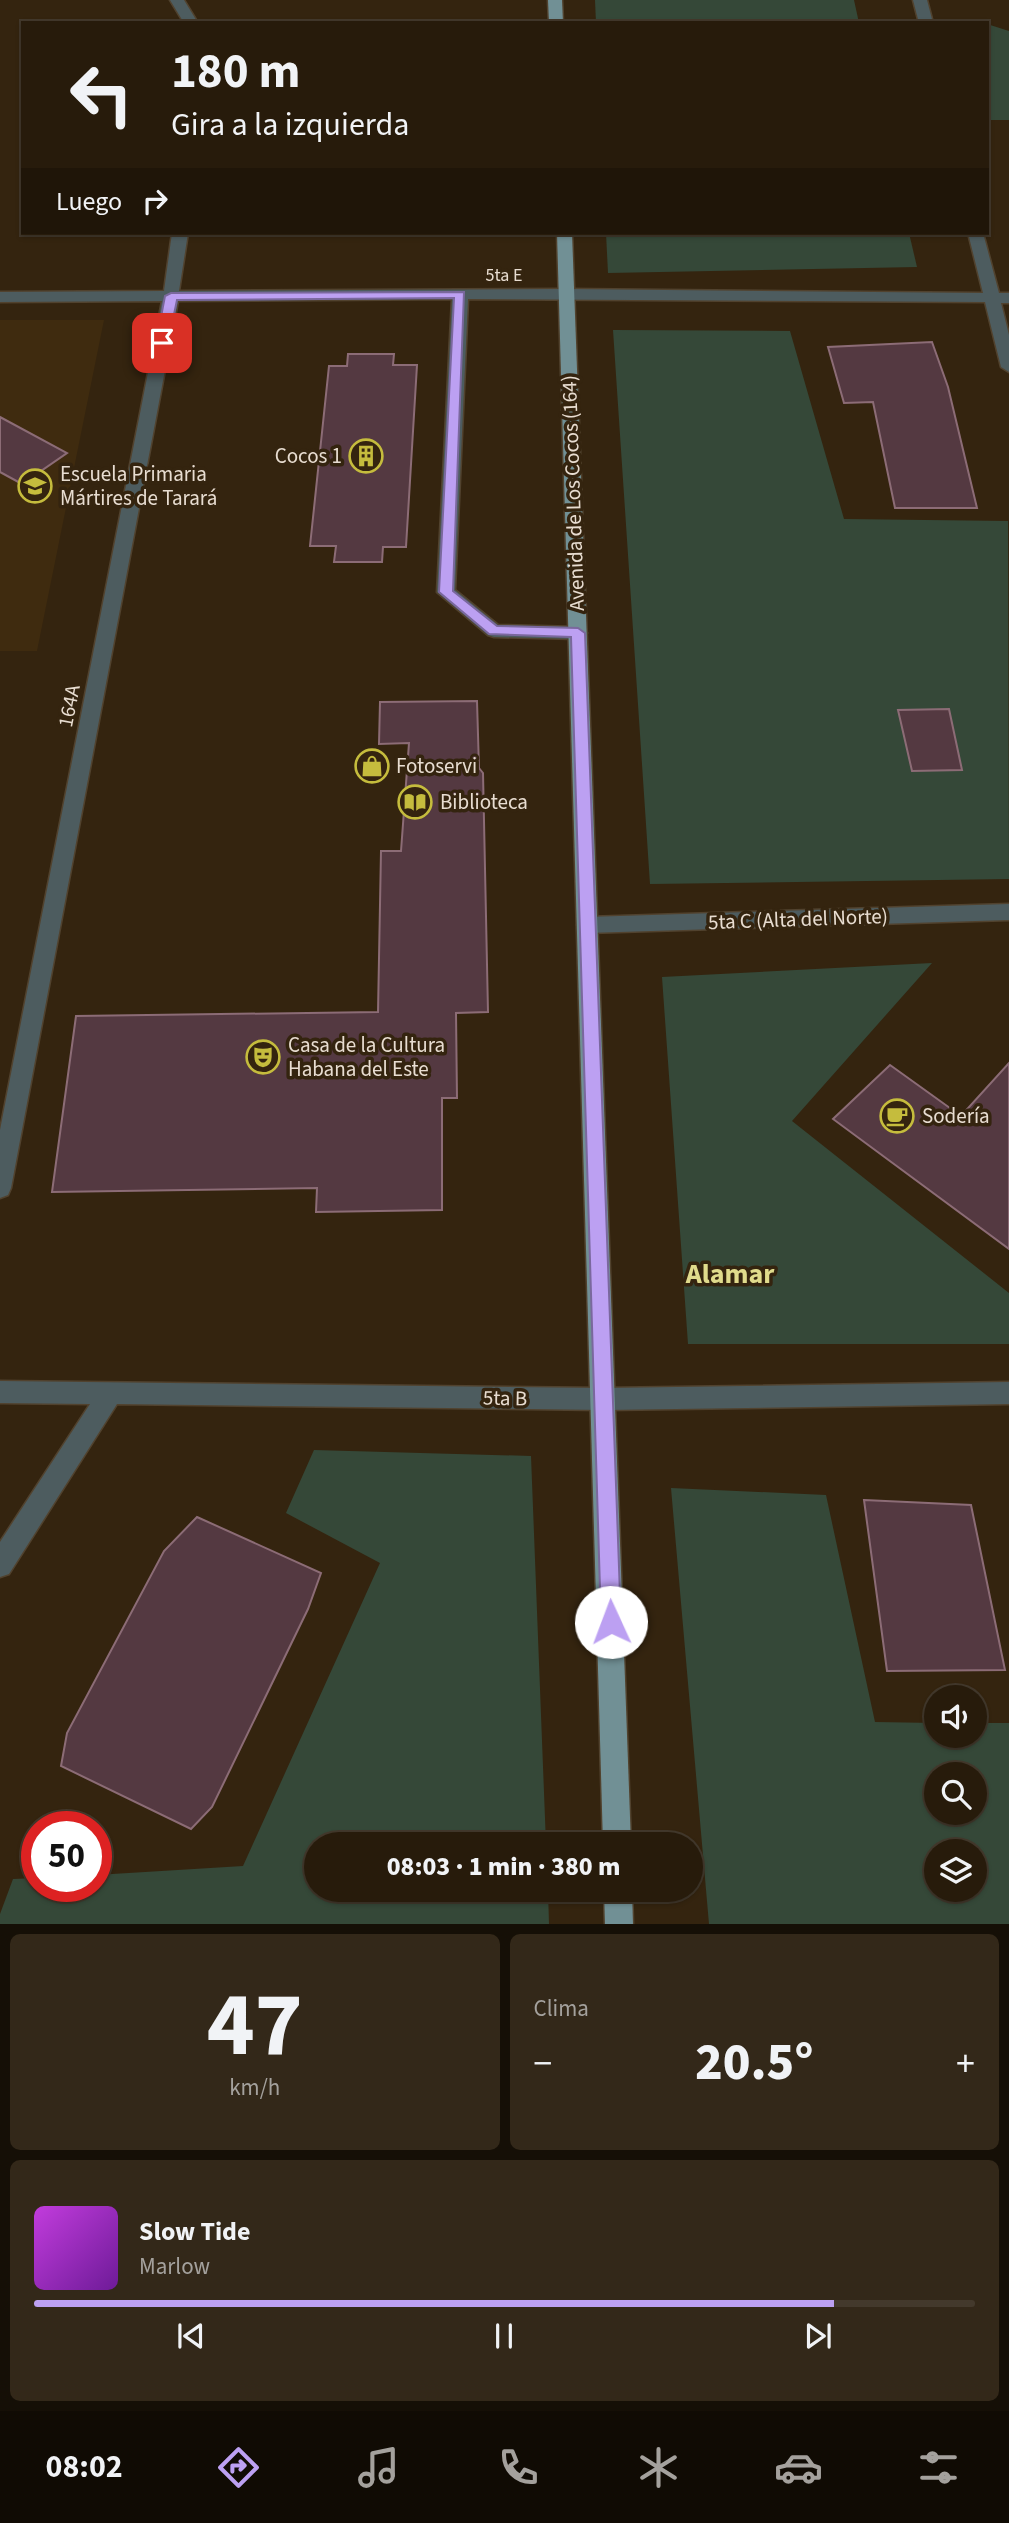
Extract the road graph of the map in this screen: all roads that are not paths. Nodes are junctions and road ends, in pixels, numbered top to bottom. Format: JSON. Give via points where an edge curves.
{"nodes":[{"id":1,"x":177,"y":0,"type":"edge"},
{"id":2,"x":555,"y":0,"type":"edge"},
{"id":3,"x":920,"y":0,"type":"edge"},
{"id":4,"x":190,"y":21,"type":"edge"},
{"id":5,"x":556,"y":21,"type":"edge"},
{"id":6,"x":925,"y":21,"type":"edge"},
{"id":7,"x":180,"y":235,"type":"edge"},
{"id":8,"x":564,"y":235,"type":"edge"},
{"id":9,"x":976,"y":235,"type":"edge"},
{"id":10,"x":567,"y":294,"type":"junction"},
{"id":11,"x":460,"y":295,"type":"junction"},
{"id":12,"x":171,"y":296,"type":"junction"},
{"id":13,"x":0,"y":297,"type":"edge"},
{"id":14,"x":1009,"y":298,"type":"edge"},
{"id":15,"x":991,"y":299,"type":"junction"},
{"id":16,"x":1009,"y":367,"type":"edge"},
{"id":17,"x":578,"y":633,"type":"junction"},
{"id":18,"x":1009,"y":912,"type":"edge"},
{"id":19,"x":587,"y":925,"type":"junction"},
{"id":20,"x":0,"y":1188,"type":"edge"},
{"id":21,"x":0,"y":1392,"type":"edge"},
{"id":22,"x":111,"y":1393,"type":"junction"},
{"id":23,"x":1009,"y":1393,"type":"edge"},
{"id":24,"x":604,"y":1399,"type":"junction"},
{"id":25,"x":0,"y":1566,"type":"edge"},
{"id":26,"x":617,"y":1832,"type":"edge"},
{"id":27,"x":618,"y":1902,"type":"edge"},
{"id":28,"x":619,"y":1924,"type":"edge"}],
"edges":[{"from":1,"to":4,"type":"street"},
{"from":2,"to":5,"type":"main road"},
{"from":3,"to":6,"type":"street"},
{"from":7,"to":12,"type":"street","name":"164A"},
{"from":8,"to":10,"type":"main road","name":"Avenida de Los Cocos (164)"},
{"from":9,"to":15,"type":"street"},
{"from":10,"to":11,"type":"street","name":"5ta E"},
{"from":10,"to":15,"type":"street","name":"5ta E"},
{"from":10,"to":17,"type":"main road","name":"Avenida de Los Cocos (164)"},
{"from":11,"to":12,"type":"street","name":"5ta E"},
{"from":11,"to":17,"type":"street","via":[[446,592],[494,631]]},
{"from":12,"to":13,"type":"street","name":"5ta E"},
{"from":12,"to":20,"type":"street","name":"164A"},
{"from":14,"to":15,"type":"street","name":"5ta E"},
{"from":15,"to":16,"type":"street"},
{"from":17,"to":19,"type":"main road","name":"Avenida de Los Cocos (164)"},
{"from":18,"to":19,"type":"street","name":"5ta C (Alta del Norte)"},
{"from":19,"to":24,"type":"main road","name":"Avenida de Los Cocos (164)"},
{"from":21,"to":22,"type":"street","name":"5ta B"},
{"from":22,"to":24,"type":"street","name":"5ta B"},
{"from":22,"to":25,"type":"street"},
{"from":23,"to":24,"type":"street","name":"5ta B"},
{"from":24,"to":26,"type":"main road","name":"Avenida de Los Cocos (164)"},
{"from":27,"to":28,"type":"main road"}]}
